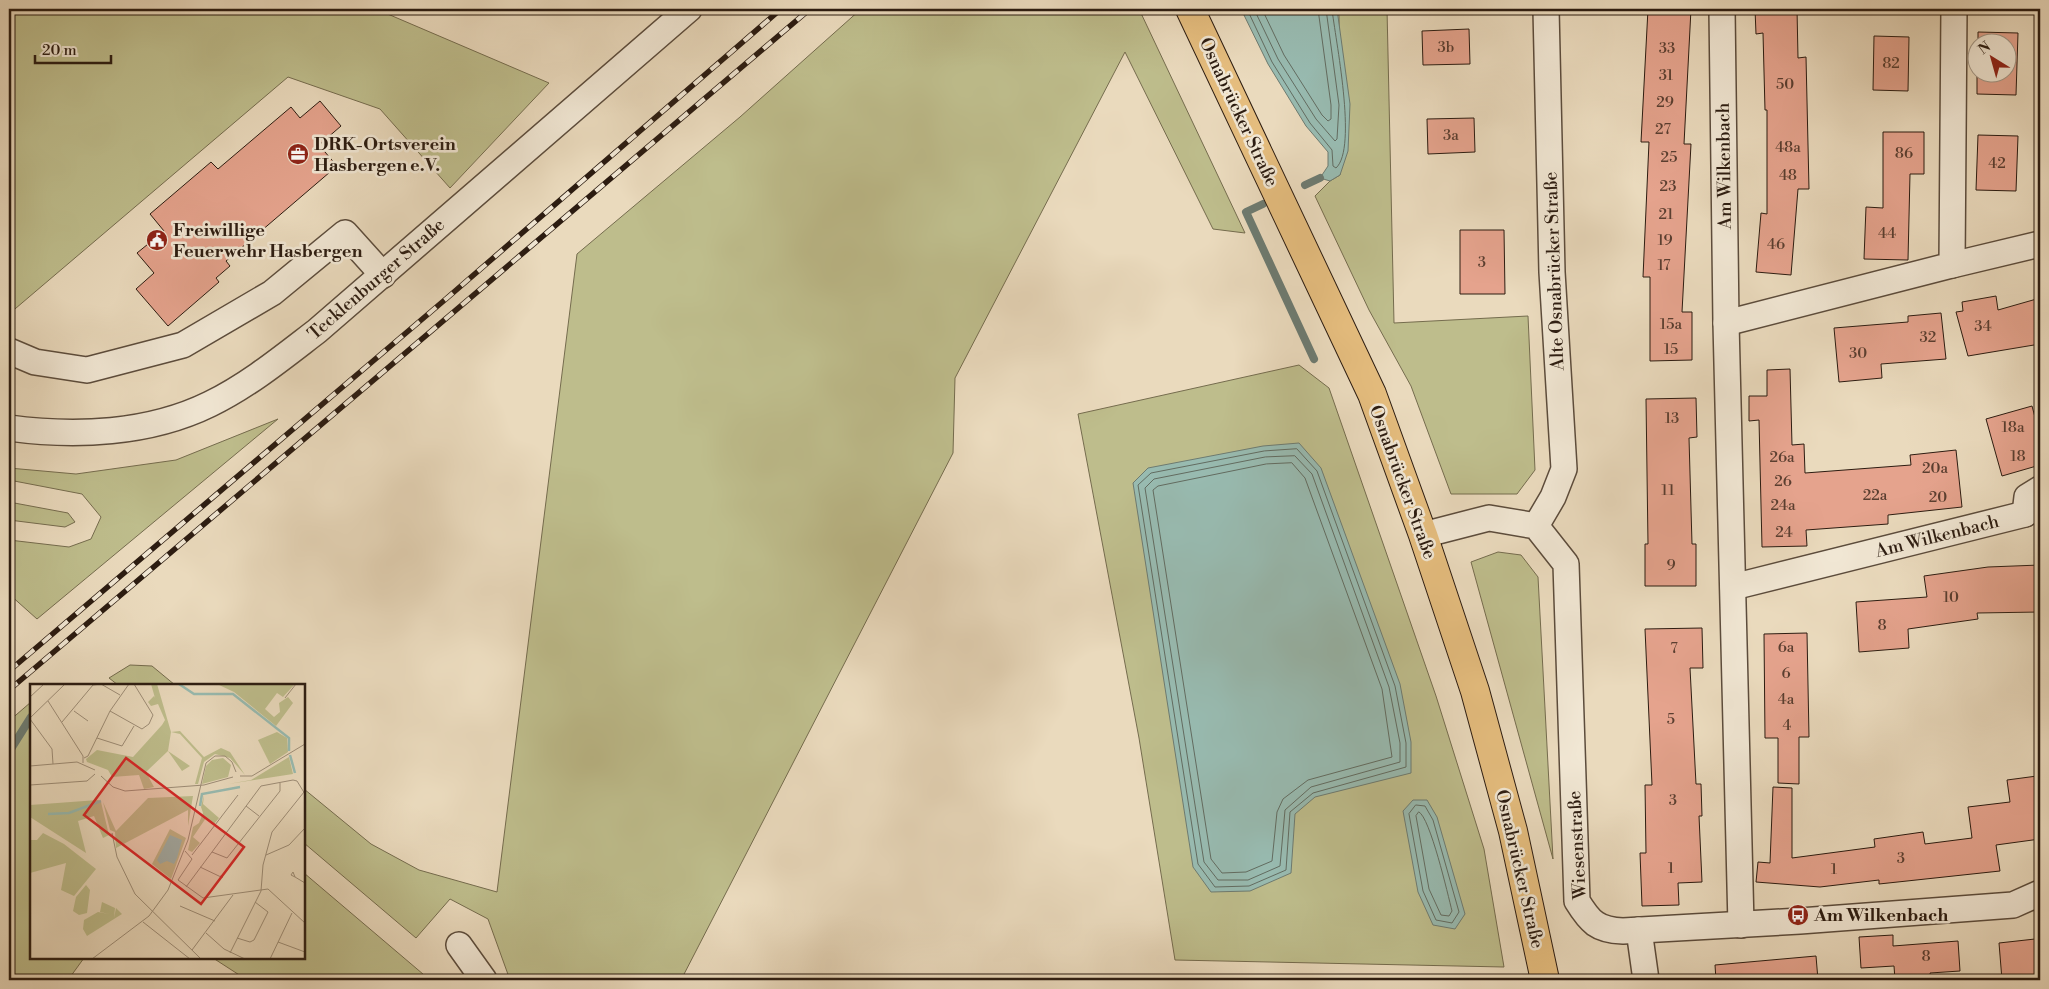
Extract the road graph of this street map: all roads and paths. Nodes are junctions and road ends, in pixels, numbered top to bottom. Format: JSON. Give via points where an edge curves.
{"nodes":[{"id":1,"x":689,"y":9,"type":"edge"},
{"id":2,"x":1190,"y":9,"type":"edge"},
{"id":3,"x":1546,"y":9,"type":"edge"},
{"id":4,"x":1722,"y":9,"type":"edge"},
{"id":5,"x":1954,"y":9,"type":"edge"},
{"id":6,"x":2040,"y":244,"type":"edge"},
{"id":7,"x":1952,"y":265,"type":"junction"},
{"id":8,"x":383,"y":275,"type":"junction"},
{"id":9,"x":1726,"y":323,"type":"junction"},
{"id":10,"x":9,"y":350,"type":"edge"},
{"id":11,"x":9,"y":428,"type":"edge"},
{"id":12,"x":2040,"y":489,"type":"edge"},
{"id":13,"x":2033,"y":520,"type":"edge"},
{"id":14,"x":1536,"y":526,"type":"junction"},
{"id":15,"x":1423,"y":535,"type":"junction"},
{"id":16,"x":1733,"y":587,"type":"junction"},
{"id":17,"x":2040,"y":892,"type":"edge"},
{"id":18,"x":1741,"y":925,"type":"junction"},
{"id":19,"x":1639,"y":930,"type":"junction"},
{"id":20,"x":459,"y":945,"type":"dead end"},
{"id":21,"x":484,"y":980,"type":"edge"},
{"id":22,"x":1544,"y":980,"type":"edge"},
{"id":23,"x":1646,"y":980,"type":"edge"}],
"edges":[{"from":1,"to":8,"type":"street","name":"Tecklenburger Straße"},
{"from":2,"to":15,"type":"main road","name":"Osnabrücker Straße","via":[[1372,394]]},
{"from":3,"to":14,"type":"street","name":"Alte Osnabrücker Straße","via":[[1552,272],[1564,469]]},
{"from":4,"to":9,"type":"street","name":"Am Wilkenbach"},
{"from":5,"to":7,"type":"street"},
{"from":6,"to":7,"type":"street"},
{"from":7,"to":9,"type":"street"},
{"from":8,"to":10,"type":"street","via":[[345,232],[272,293],[183,345],[87,370],[35,362]]},
{"from":8,"to":11,"type":"street","name":"Tecklenburger Straße","via":[[262,373],[210,404],[152,424],[92,433]]},
{"from":9,"to":16,"type":"street","name":"Am Wilkenbach"},
{"from":12,"to":13,"type":"street","name":"Am Wilkenbach","via":[[2027,496]]},
{"from":13,"to":16,"type":"street","name":"Am Wilkenbach"},
{"from":14,"to":15,"type":"street","via":[[1489,518]]},
{"from":14,"to":19,"type":"street","name":"Wiesenstraße","via":[[1566,564],[1576,900],[1588,920],[1608,930]]},
{"from":15,"to":22,"type":"main road","name":"Osnabrücker Straße","via":[[1480,710],[1513,831]]},
{"from":16,"to":18,"type":"street","name":"Am Wilkenbach"},
{"from":17,"to":18,"type":"street","name":"Wiesenstraße","via":[[2013,905]]},
{"from":18,"to":19,"type":"street","name":"Wiesenstraße"},
{"from":19,"to":23,"type":"street"},
{"from":20,"to":21,"type":"street"}]}
